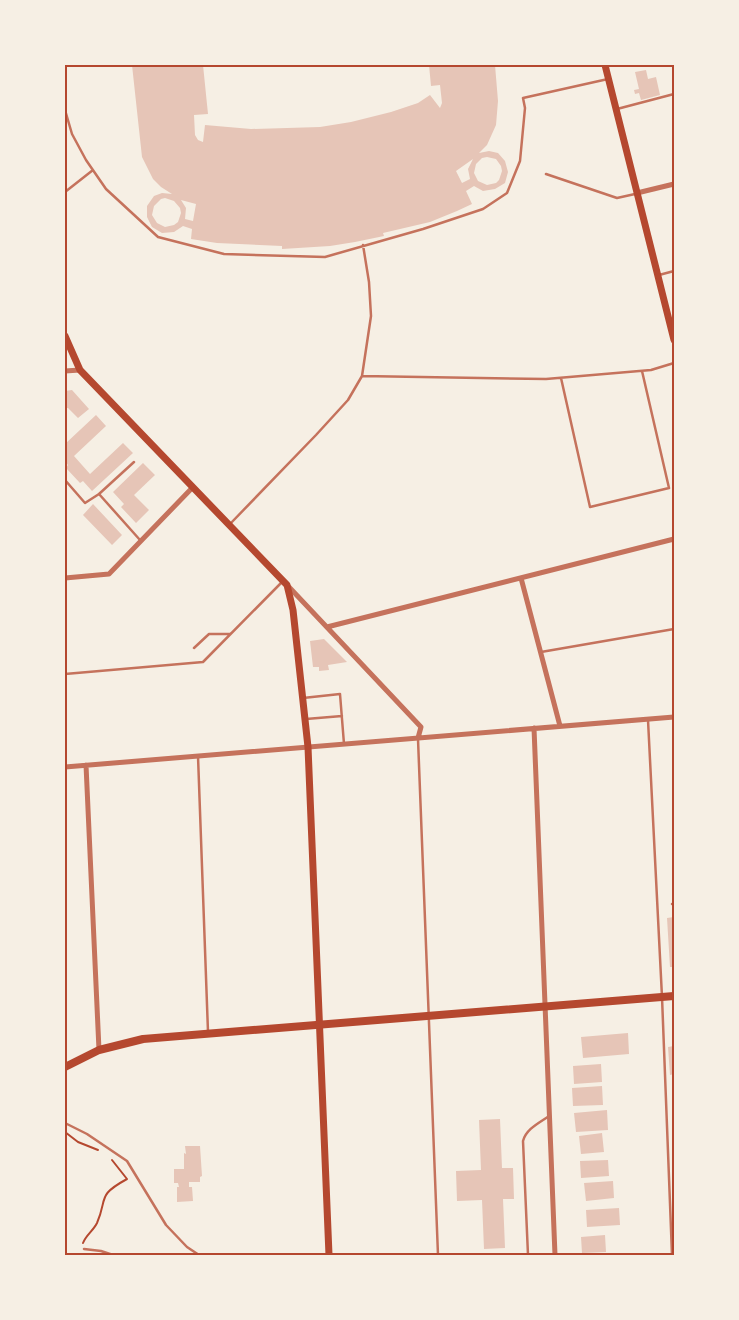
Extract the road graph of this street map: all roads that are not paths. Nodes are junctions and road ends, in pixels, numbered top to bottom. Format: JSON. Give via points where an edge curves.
{"nodes":[{"id":1,"x":604,"y":65,"type":"edge"},
{"id":2,"x":608,"y":79,"type":"junction"},
{"id":3,"x":674,"y":94,"type":"edge"},
{"id":4,"x":616,"y":109,"type":"junction"},
{"id":5,"x":65,"y":110,"type":"edge"},
{"id":6,"x":93,"y":170,"type":"junction"},
{"id":7,"x":546,"y":174,"type":"dead end"},
{"id":8,"x":674,"y":184,"type":"edge"},
{"id":9,"x":65,"y":192,"type":"edge"},
{"id":10,"x":637,"y":193,"type":"junction"},
{"id":11,"x":363,"y":245,"type":"junction"},
{"id":12,"x":674,"y":271,"type":"edge"},
{"id":13,"x":658,"y":275,"type":"junction"},
{"id":14,"x":65,"y":336,"type":"edge"},
{"id":15,"x":674,"y":340,"type":"edge"},
{"id":16,"x":674,"y":363,"type":"edge"},
{"id":17,"x":80,"y":370,"type":"junction"},
{"id":18,"x":65,"y":371,"type":"edge"},
{"id":19,"x":642,"y":371,"type":"junction"},
{"id":20,"x":362,"y":376,"type":"junction"},
{"id":21,"x":561,"y":378,"type":"junction"},
{"id":22,"x":134,"y":462,"type":"dead end"},
{"id":23,"x":65,"y":480,"type":"edge"},
{"id":24,"x":193,"y":487,"type":"junction"},
{"id":25,"x":99,"y":494,"type":"junction"},
{"id":26,"x":229,"y":525,"type":"junction"},
{"id":27,"x":674,"y":539,"type":"edge"},
{"id":28,"x":141,"y":542,"type":"junction"},
{"id":29,"x":65,"y":578,"type":"edge"},
{"id":30,"x":521,"y":578,"type":"junction"},
{"id":31,"x":285,"y":583,"type":"junction"},
{"id":32,"x":327,"y":627,"type":"junction"},
{"id":33,"x":674,"y":629,"type":"edge"},
{"id":34,"x":230,"y":634,"type":"junction"},
{"id":35,"x":194,"y":648,"type":"dead end"},
{"id":36,"x":542,"y":652,"type":"junction"},
{"id":37,"x":65,"y":674,"type":"edge"},
{"id":38,"x":302,"y":698,"type":"junction"},
{"id":39,"x":342,"y":716,"type":"junction"},
{"id":40,"x":674,"y":717,"type":"edge"},
{"id":41,"x":648,"y":719,"type":"junction"},
{"id":42,"x":305,"y":720,"type":"junction"},
{"id":43,"x":560,"y":726,"type":"junction"},
{"id":44,"x":534,"y":728,"type":"junction"},
{"id":45,"x":418,"y":738,"type":"junction"},
{"id":46,"x":344,"y":744,"type":"junction"},
{"id":47,"x":308,"y":746,"type":"junction"},
{"id":48,"x":198,"y":756,"type":"junction"},
{"id":49,"x":86,"y":765,"type":"junction"},
{"id":50,"x":65,"y":767,"type":"edge"},
{"id":51,"x":674,"y":996,"type":"edge"},
{"id":52,"x":662,"y":997,"type":"junction"},
{"id":53,"x":545,"y":1007,"type":"junction"},
{"id":54,"x":429,"y":1016,"type":"junction"},
{"id":55,"x":318,"y":1025,"type":"junction"},
{"id":56,"x":208,"y":1034,"type":"junction"},
{"id":57,"x":99,"y":1050,"type":"junction"},
{"id":58,"x":65,"y":1067,"type":"edge"},
{"id":59,"x":550,"y":1116,"type":"junction"},
{"id":60,"x":65,"y":1123,"type":"edge"},
{"id":61,"x":84,"y":1249,"type":"road end"},
{"id":62,"x":113,"y":1255,"type":"edge"},
{"id":63,"x":199,"y":1255,"type":"edge"},
{"id":64,"x":329,"y":1255,"type":"edge"},
{"id":65,"x":438,"y":1255,"type":"edge"},
{"id":66,"x":528,"y":1255,"type":"edge"},
{"id":67,"x":555,"y":1255,"type":"edge"},
{"id":68,"x":672,"y":1255,"type":"edge"}],
"edges":[{"from":1,"to":2,"type":"main road"},
{"from":2,"to":4,"type":"main road"},
{"from":2,"to":11,"type":"lane","via":[[524,98],[520,161],[507,193],[483,209]]},
{"from":3,"to":4,"type":"lane"},
{"from":4,"to":10,"type":"main road"},
{"from":5,"to":6,"type":"lane","via":[[72,134]]},
{"from":6,"to":9,"type":"lane"},
{"from":6,"to":11,"type":"lane","via":[[106,189],[158,237],[224,254],[325,257]]},
{"from":7,"to":10,"type":"lane","via":[[617,198]]},
{"from":8,"to":10,"type":"street"},
{"from":10,"to":13,"type":"main road"},
{"from":11,"to":20,"type":"lane","via":[[370,316]]},
{"from":12,"to":13,"type":"lane"},
{"from":13,"to":15,"type":"main road"},
{"from":14,"to":17,"type":"main road"},
{"from":16,"to":19,"type":"lane"},
{"from":17,"to":18,"type":"street"},
{"from":17,"to":24,"type":"main road"},
{"from":19,"to":21,"type":"lane"},
{"from":19,"to":21,"type":"lane","via":[[669,488],[590,507]]},
{"from":20,"to":21,"type":"lane"},
{"from":20,"to":26,"type":"lane","via":[[348,400]]},
{"from":22,"to":25,"type":"lane"},
{"from":23,"to":25,"type":"lane","via":[[84,503]]},
{"from":24,"to":26,"type":"main road"},
{"from":24,"to":28,"type":"street"},
{"from":25,"to":28,"type":"lane"},
{"from":26,"to":31,"type":"main road"},
{"from":27,"to":30,"type":"street"},
{"from":28,"to":29,"type":"street","via":[[109,574]]},
{"from":30,"to":32,"type":"street"},
{"from":30,"to":36,"type":"street"},
{"from":31,"to":32,"type":"street"},
{"from":31,"to":34,"type":"lane"},
{"from":31,"to":38,"type":"main road","via":[[293,610]]},
{"from":32,"to":45,"type":"street","via":[[421,727]]},
{"from":33,"to":36,"type":"lane"},
{"from":34,"to":35,"type":"lane","via":[[209,634]]},
{"from":34,"to":37,"type":"lane","via":[[203,662]]},
{"from":36,"to":43,"type":"street"},
{"from":38,"to":39,"type":"lane","via":[[340,694]]},
{"from":38,"to":42,"type":"main road"},
{"from":39,"to":42,"type":"lane"},
{"from":39,"to":46,"type":"lane"},
{"from":40,"to":41,"type":"street"},
{"from":41,"to":43,"type":"street"},
{"from":41,"to":52,"type":"lane"},
{"from":42,"to":47,"type":"main road"},
{"from":43,"to":44,"type":"street"},
{"from":44,"to":45,"type":"street"},
{"from":44,"to":53,"type":"street"},
{"from":45,"to":46,"type":"street"},
{"from":45,"to":54,"type":"lane"},
{"from":46,"to":47,"type":"street"},
{"from":47,"to":48,"type":"street"},
{"from":47,"to":55,"type":"main road"},
{"from":48,"to":49,"type":"street"},
{"from":48,"to":56,"type":"lane"},
{"from":49,"to":50,"type":"street"},
{"from":49,"to":57,"type":"street"},
{"from":51,"to":52,"type":"main road"},
{"from":52,"to":53,"type":"main road"},
{"from":52,"to":68,"type":"lane"},
{"from":53,"to":54,"type":"main road"},
{"from":53,"to":59,"type":"street"},
{"from":54,"to":55,"type":"main road"},
{"from":54,"to":65,"type":"lane"},
{"from":55,"to":56,"type":"main road"},
{"from":55,"to":64,"type":"main road"},
{"from":56,"to":57,"type":"main road","via":[[143,1040]]},
{"from":57,"to":58,"type":"main road"},
{"from":59,"to":66,"type":"lane","via":[[530,1129],[523,1141]]},
{"from":59,"to":67,"type":"street"},
{"from":60,"to":63,"type":"lane","via":[[127,1161],[166,1225]]},
{"from":61,"to":62,"type":"lane"}]}
